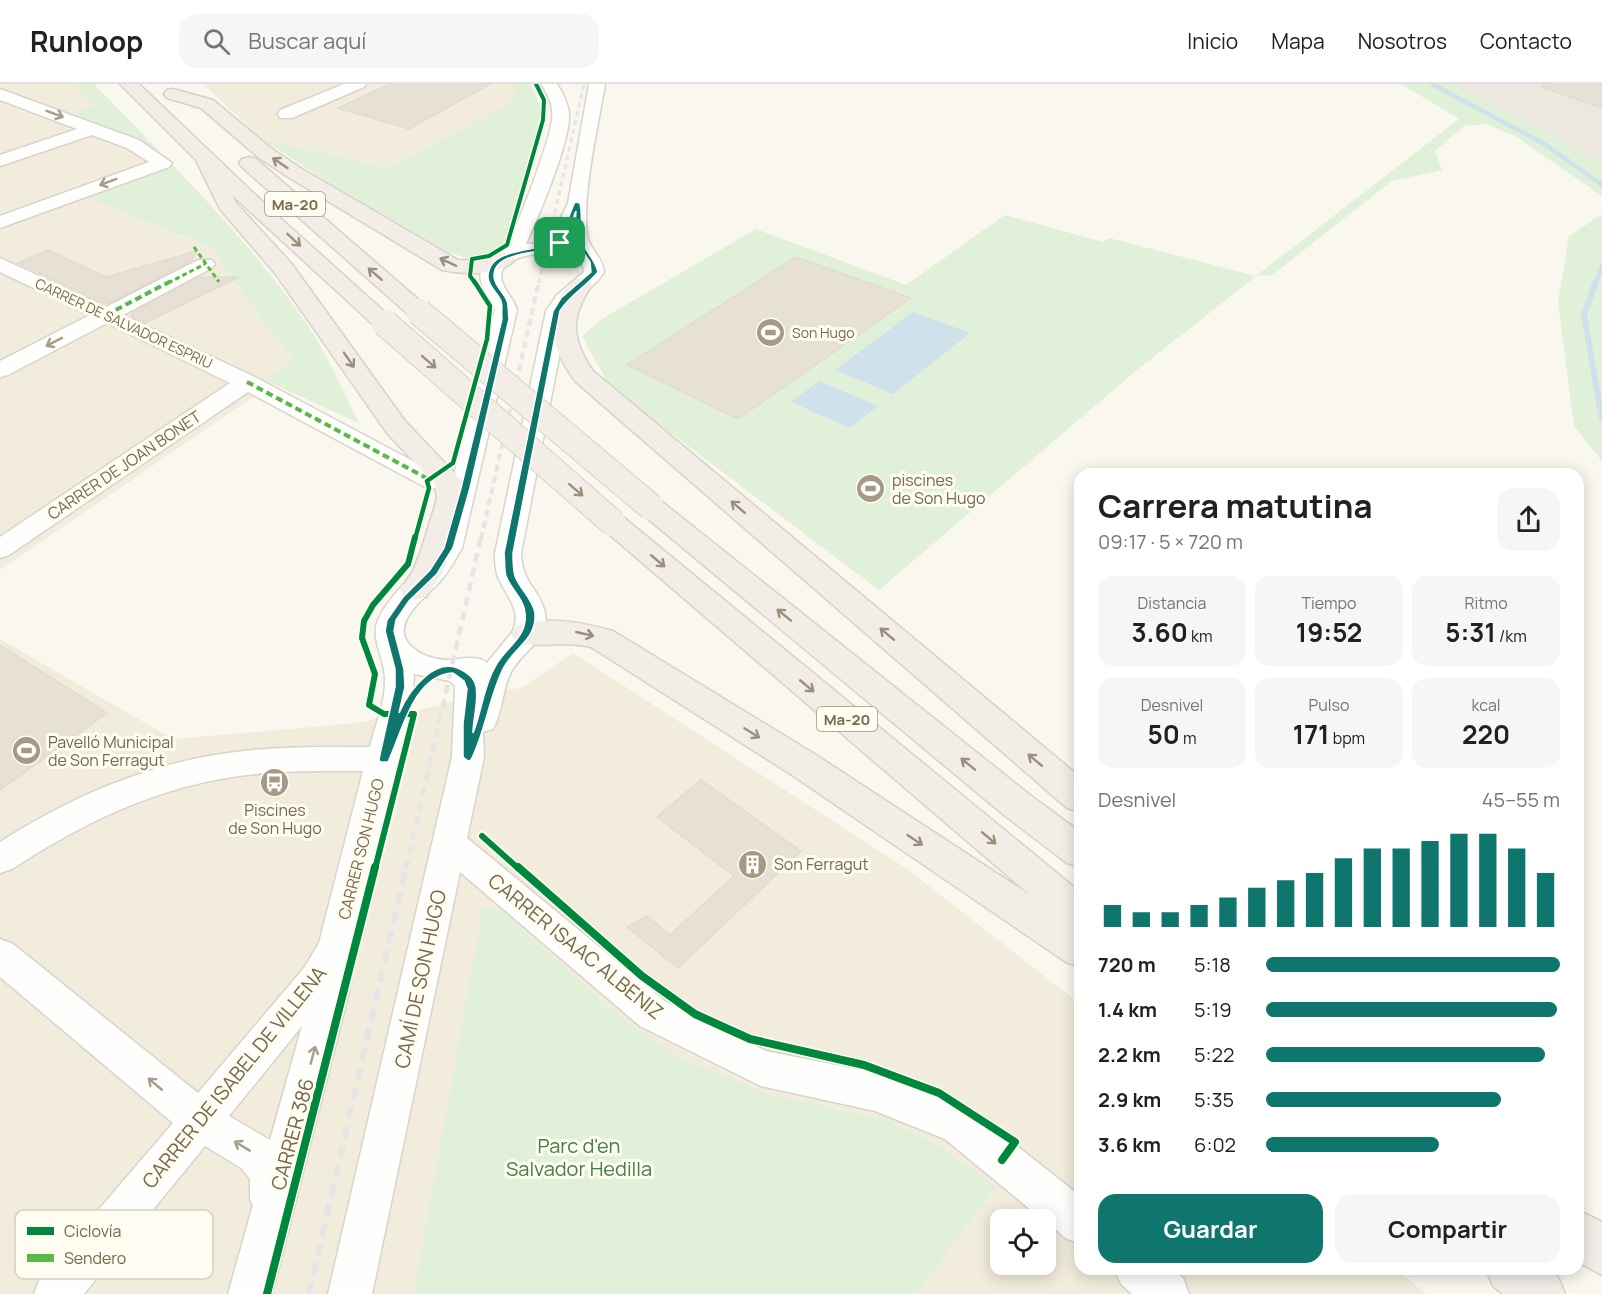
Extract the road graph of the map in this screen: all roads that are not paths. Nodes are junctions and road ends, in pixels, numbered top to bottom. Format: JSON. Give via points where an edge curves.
{"nodes":[{"id":1,"x":358,"y":84,"type":"edge"},
{"id":2,"x":549,"y":84,"type":"edge"},
{"id":3,"x":597,"y":84,"type":"edge"},
{"id":4,"x":168,"y":89,"type":"edge"},
{"id":5,"x":124,"y":91,"type":"edge"},
{"id":6,"x":1,"y":95,"type":"edge"},
{"id":7,"x":286,"y":114,"type":"dead end"},
{"id":8,"x":92,"y":129,"type":"junction"},
{"id":9,"x":205,"y":157,"type":"junction"},
{"id":10,"x":0,"y":161,"type":"edge"},
{"id":11,"x":577,"y":203,"type":"junction"},
{"id":12,"x":534,"y":206,"type":"junction"},
{"id":13,"x":0,"y":222,"type":"edge"},
{"id":14,"x":546,"y":247,"type":"junction"},
{"id":15,"x":507,"y":257,"type":"junction"},
{"id":16,"x":0,"y":264,"type":"edge"},
{"id":17,"x":585,"y":272,"type":"junction"},
{"id":18,"x":219,"y":282,"type":"dead end"},
{"id":19,"x":106,"y":315,"type":"junction"},
{"id":20,"x":0,"y":370,"type":"edge"},
{"id":21,"x":247,"y":382,"type":"junction"},
{"id":22,"x":432,"y":481,"type":"dead end"},
{"id":23,"x":0,"y":549,"type":"edge"},
{"id":24,"x":415,"y":590,"type":"junction"},
{"id":25,"x":392,"y":642,"type":"junction"},
{"id":26,"x":520,"y":642,"type":"junction"},
{"id":27,"x":450,"y":670,"type":"junction"},
{"id":28,"x":468,"y":757,"type":"junction"},
{"id":29,"x":384,"y":759,"type":"junction"},
{"id":30,"x":1074,"y":793,"type":"edge"},
{"id":31,"x":450,"y":843,"type":"junction"},
{"id":32,"x":1074,"y":848,"type":"edge"},
{"id":33,"x":0,"y":859,"type":"edge"},
{"id":34,"x":1074,"y":910,"type":"edge"},
{"id":35,"x":338,"y":939,"type":"junction"},
{"id":36,"x":1074,"y":946,"type":"edge"},
{"id":37,"x":0,"y":955,"type":"edge"},
{"id":38,"x":201,"y":1121,"type":"junction"},
{"id":39,"x":126,"y":1210,"type":"edge"},
{"id":40,"x":271,"y":1213,"type":"junction"},
{"id":41,"x":1074,"y":1218,"type":"edge"},
{"id":42,"x":1584,"y":1238,"type":"edge"},
{"id":43,"x":1602,"y":1251,"type":"edge"},
{"id":44,"x":1143,"y":1275,"type":"edge"},
{"id":45,"x":1517,"y":1275,"type":"edge"},
{"id":46,"x":69,"y":1279,"type":"edge"},
{"id":47,"x":56,"y":1294,"type":"edge"},
{"id":48,"x":250,"y":1294,"type":"edge"},
{"id":49,"x":350,"y":1294,"type":"edge"},
{"id":50,"x":1167,"y":1294,"type":"edge"},
{"id":51,"x":1541,"y":1294,"type":"edge"}],
"edges":[{"from":1,"to":7,"type":"street"},
{"from":2,"to":12,"type":"street","via":[[557,95],[561,118]]},
{"from":3,"to":11,"type":"street"},
{"from":15,"to":4,"type":"highway","one_way":true,"via":[[473,267],[450,265],[295,173],[207,104]]},
{"from":32,"to":4,"type":"highway","number":"Ma-20","one_way":true,"bridge":true,"via":[[651,507],[419,312]]},
{"from":5,"to":9,"type":"highway","number":"Ma-20","via":[[135,113],[180,133]]},
{"from":6,"to":8,"type":"street","one_way":true},
{"from":8,"to":10,"type":"street"},
{"from":8,"to":13,"type":"street","one_way":true,"via":[[133,144],[163,162]]},
{"from":9,"to":24,"type":"highway","one_way":true,"via":[[227,205],[283,268],[396,427],[449,482],[451,499],[434,559]]},
{"from":9,"to":34,"type":"highway","number":"Ma-20","one_way":true,"bridge":true,"via":[[385,323],[613,523]]},
{"from":11,"to":14,"type":"street","via":[[566,237]]},
{"from":11,"to":17,"type":"street","via":[[578,239]]},
{"from":12,"to":14,"type":"street","via":[[530,237],[535,245]]},
{"from":12,"to":15,"type":"street","via":[[518,244]]},
{"from":14,"to":15,"type":"street"},
{"from":14,"to":17,"type":"street","via":[[569,249]]},
{"from":15,"to":24,"type":"street","via":[[491,273],[506,310],[449,548]]},
{"from":16,"to":19,"type":"street","name":"CARRER DE SALVADOR ESPRIU"},
{"from":17,"to":26,"type":"street","via":[[557,311],[508,553],[510,575],[530,609],[530,626]]},
{"from":30,"to":17,"type":"highway","one_way":true,"via":[[584,376],[563,336],[567,304]]},
{"from":18,"to":19,"type":"street","via":[[199,256]]},
{"from":19,"to":20,"type":"street","one_way":true},
{"from":19,"to":21,"type":"street","name":"CARRER DE SALVADOR ESPRIU"},
{"from":21,"to":22,"type":"street","name":"CARRER DE SALVADOR ESPRIU"},
{"from":21,"to":23,"type":"street","name":"CARRER DE JOAN BONET"},
{"from":24,"to":25,"type":"street","via":[[392,620]]},
{"from":25,"to":27,"type":"street","via":[[404,659]]},
{"from":25,"to":29,"type":"street","via":[[400,687]]},
{"from":26,"to":27,"type":"street","via":[[485,665]]},
{"from":26,"to":28,"type":"street","via":[[504,659],[491,686],[482,724]]},
{"from":26,"to":36,"type":"highway","one_way":true,"via":[[578,632],[602,639],[804,765]]},
{"from":27,"to":28,"type":"street","name":"CAMÍ DE SON HUGO","via":[[468,679],[472,689]]},
{"from":27,"to":29,"type":"street","via":[[431,676],[411,696]]},
{"from":28,"to":31,"type":"street","name":"CAMÍ DE SON HUGO"},
{"from":29,"to":33,"type":"street","via":[[257,762],[197,771],[104,802]]},
{"from":29,"to":35,"type":"street","name":"CARRER SON HUGO"},
{"from":31,"to":41,"type":"street","name":"CARRER ISAAC ALBENIZ","via":[[653,1014],[761,1068],[876,1092],[959,1125]]},
{"from":31,"to":49,"type":"street","name":"CAMÍ DE SON HUGO"},
{"from":35,"to":38,"type":"street","name":"CARRER DE ISABEL DE VILLENA","via":[[316,980]]},
{"from":40,"to":35,"type":"street","name":"CARRER 386","one_way":true,"via":[[329,996]]},
{"from":38,"to":37,"type":"street","one_way":true},
{"from":38,"to":39,"type":"street","name":"CARRER DE ISABEL DE VILLENA"},
{"from":40,"to":38,"type":"street","one_way":true,"via":[[272,1178],[263,1161]]},
{"from":40,"to":48,"type":"street","name":"CARRER 386"},
{"from":42,"to":43,"type":"highway"},
{"from":44,"to":50,"type":"street"},
{"from":45,"to":51,"type":"highway"},
{"from":46,"to":47,"type":"street","name":"CARRER DE ISABEL DE VILLENA"}]}
